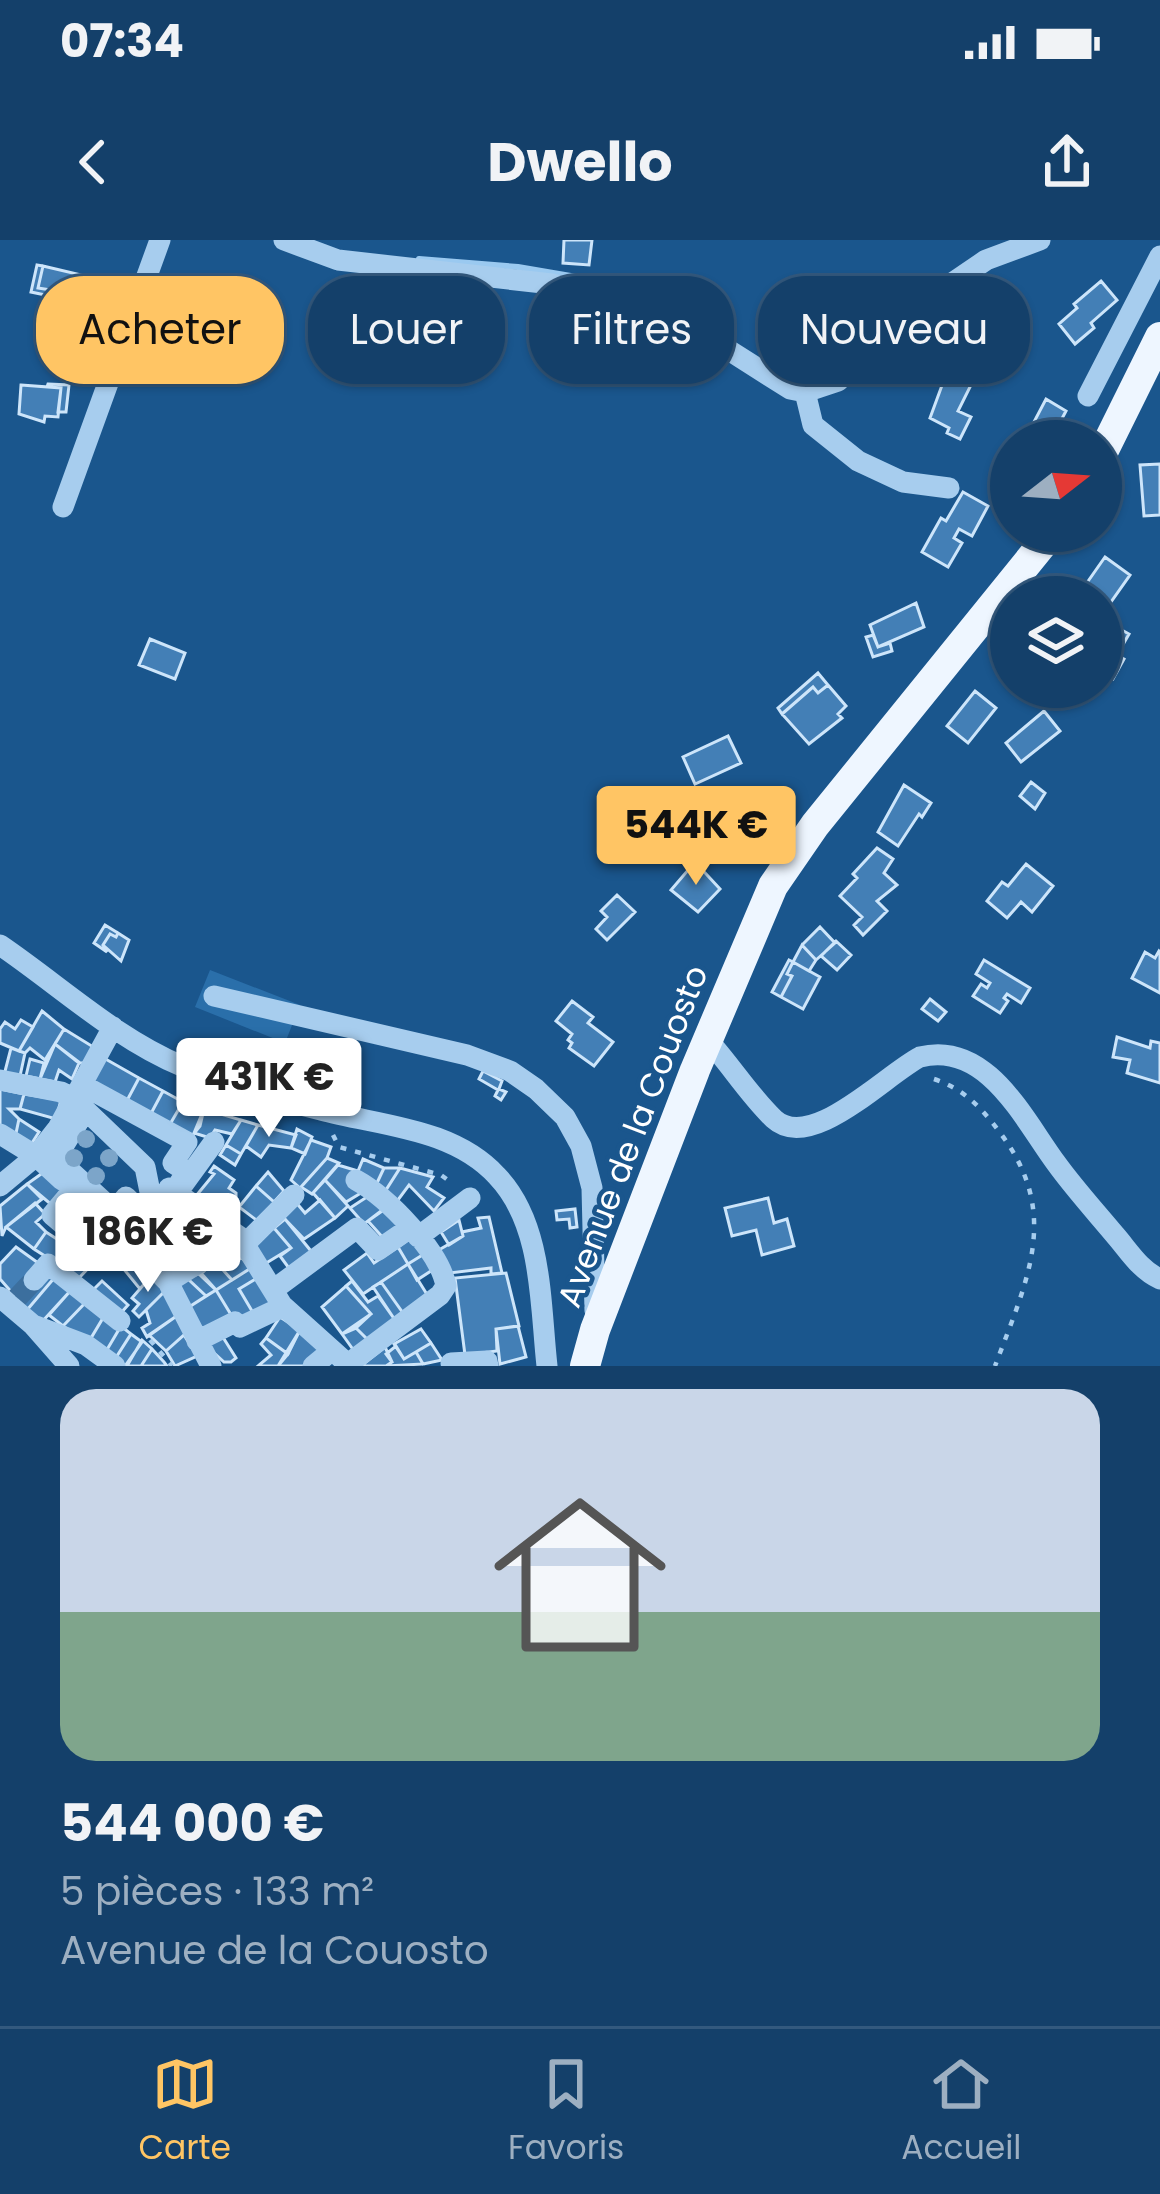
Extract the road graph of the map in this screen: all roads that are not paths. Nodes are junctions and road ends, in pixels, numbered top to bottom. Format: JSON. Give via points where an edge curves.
{"nodes":[{"id":1,"x":160,"y":240,"type":"edge"},
{"id":2,"x":284,"y":240,"type":"edge"},
{"id":3,"x":1040,"y":240,"type":"edge"},
{"id":4,"x":1160,"y":256,"type":"edge"},
{"id":5,"x":1158,"y":350,"type":"edge"},
{"id":6,"x":805,"y":392,"type":"junction"},
{"id":7,"x":1088,"y":396,"type":"dead end"},
{"id":8,"x":1121,"y":420,"type":"edge"},
{"id":9,"x":949,"y":488,"type":"dead end"},
{"id":10,"x":63,"y":507,"type":"dead end"},
{"id":11,"x":1036,"y":552,"type":"edge"},
{"id":12,"x":0,"y":945,"type":"edge"},
{"id":13,"x":214,"y":996,"type":"dead end"},
{"id":14,"x":113,"y":1027,"type":"junction"},
{"id":15,"x":707,"y":1039,"type":"junction"},
{"id":16,"x":0,"y":1079,"type":"edge"},
{"id":17,"x":75,"y":1100,"type":"junction"},
{"id":18,"x":0,"y":1134,"type":"edge"},
{"id":19,"x":214,"y":1142,"type":"dead end"},
{"id":20,"x":36,"y":1156,"type":"junction"},
{"id":21,"x":356,"y":1180,"type":"dead end"},
{"id":22,"x":0,"y":1186,"type":"edge"},
{"id":23,"x":149,"y":1189,"type":"junction"},
{"id":24,"x":73,"y":1190,"type":"junction"},
{"id":25,"x":175,"y":1192,"type":"junction"},
{"id":26,"x":294,"y":1196,"type":"dead end"},
{"id":27,"x":470,"y":1198,"type":"road end"},
{"id":28,"x":157,"y":1221,"type":"junction"},
{"id":29,"x":123,"y":1233,"type":"junction"},
{"id":30,"x":414,"y":1233,"type":"junction"},
{"id":31,"x":242,"y":1240,"type":"junction"},
{"id":32,"x":104,"y":1259,"type":"junction"},
{"id":33,"x":34,"y":1280,"type":"dead end"},
{"id":34,"x":1160,"y":1280,"type":"edge"},
{"id":35,"x":168,"y":1282,"type":"junction"},
{"id":36,"x":81,"y":1287,"type":"junction"},
{"id":37,"x":9,"y":1300,"type":"edge"},
{"id":38,"x":276,"y":1300,"type":"junction"},
{"id":39,"x":120,"y":1321,"type":"dead end"},
{"id":40,"x":34,"y":1325,"type":"junction"},
{"id":41,"x":595,"y":1330,"type":"junction"},
{"id":42,"x":197,"y":1341,"type":"junction"},
{"id":43,"x":337,"y":1362,"type":"edge"},
{"id":44,"x":452,"y":1364,"type":"edge"},
{"id":45,"x":69,"y":1366,"type":"edge"},
{"id":46,"x":115,"y":1366,"type":"edge"},
{"id":47,"x":211,"y":1366,"type":"edge"},
{"id":48,"x":231,"y":1366,"type":"edge"},
{"id":49,"x":488,"y":1366,"type":"edge"},
{"id":50,"x":548,"y":1366,"type":"edge"},
{"id":51,"x":585,"y":1366,"type":"edge"}],
"edges":[{"from":1,"to":10,"type":"street"},
{"from":2,"to":6,"type":"street","via":[[338,260],[507,277],[650,306]]},
{"from":3,"to":6,"type":"street","via":[[986,260],[920,305],[838,381]]},
{"from":4,"to":7,"type":"street"},
{"from":5,"to":8,"type":"main road"},
{"from":6,"to":9,"type":"street","via":[[813,425],[858,461],[892,479]]},
{"from":11,"to":15,"type":"main road","name":"Avenue de la Couosto","via":[[773,886]]},
{"from":12,"to":14,"type":"street"},
{"from":13,"to":41,"type":"street","via":[[467,1054],[536,1089],[576,1132],[586,1167]]},
{"from":14,"to":17,"type":"street"},
{"from":14,"to":50,"type":"street","via":[[178,1064],[458,1145],[498,1176],[519,1204],[530,1239]]},
{"from":15,"to":34,"type":"street","via":[[772,1117],[792,1128],[820,1125],[901,1066],[933,1054],[958,1059],[1013,1099],[1068,1179]]},
{"from":15,"to":41,"type":"main road","name":"Avenue de la Couosto"},
{"from":16,"to":17,"type":"street"},
{"from":17,"to":20,"type":"street"},
{"from":17,"to":23,"type":"street","via":[[142,1162]]},
{"from":17,"to":25,"type":"street","via":[[86,1087],[187,1142],[173,1163],[187,1172]]},
{"from":17,"to":28,"type":"street","via":[[80,1119],[58,1161],[114,1211],[126,1197]]},
{"from":18,"to":20,"type":"street"},
{"from":19,"to":25,"type":"street"},
{"from":20,"to":22,"type":"street"},
{"from":20,"to":24,"type":"street"},
{"from":21,"to":30,"type":"street"},
{"from":23,"to":25,"type":"street","via":[[161,1181]]},
{"from":23,"to":28,"type":"street"},
{"from":24,"to":29,"type":"street"},
{"from":24,"to":32,"type":"street","via":[[52,1215]]},
{"from":25,"to":28,"type":"street"},
{"from":25,"to":31,"type":"street"},
{"from":26,"to":31,"type":"street"},
{"from":27,"to":30,"type":"street"},
{"from":28,"to":35,"type":"street"},
{"from":29,"to":32,"type":"street"},
{"from":29,"to":35,"type":"street"},
{"from":30,"to":38,"type":"street","via":[[378,1250],[358,1228]]},
{"from":30,"to":43,"type":"street","via":[[446,1286]]},
{"from":31,"to":35,"type":"street"},
{"from":31,"to":38,"type":"street"},
{"from":32,"to":36,"type":"street"},
{"from":33,"to":36,"type":"street","via":[[48,1264]]},
{"from":35,"to":42,"type":"street"},
{"from":36,"to":39,"type":"street"},
{"from":37,"to":40,"type":"street"},
{"from":38,"to":42,"type":"street","via":[[241,1327],[235,1322]]},
{"from":38,"to":43,"type":"street"},
{"from":40,"to":45,"type":"street"},
{"from":40,"to":46,"type":"street"},
{"from":41,"to":51,"type":"main road","name":"Avenue de la Couosto"},
{"from":42,"to":47,"type":"street"},
{"from":44,"to":49,"type":"street"},
{"from":47,"to":48,"type":"street"}]}
